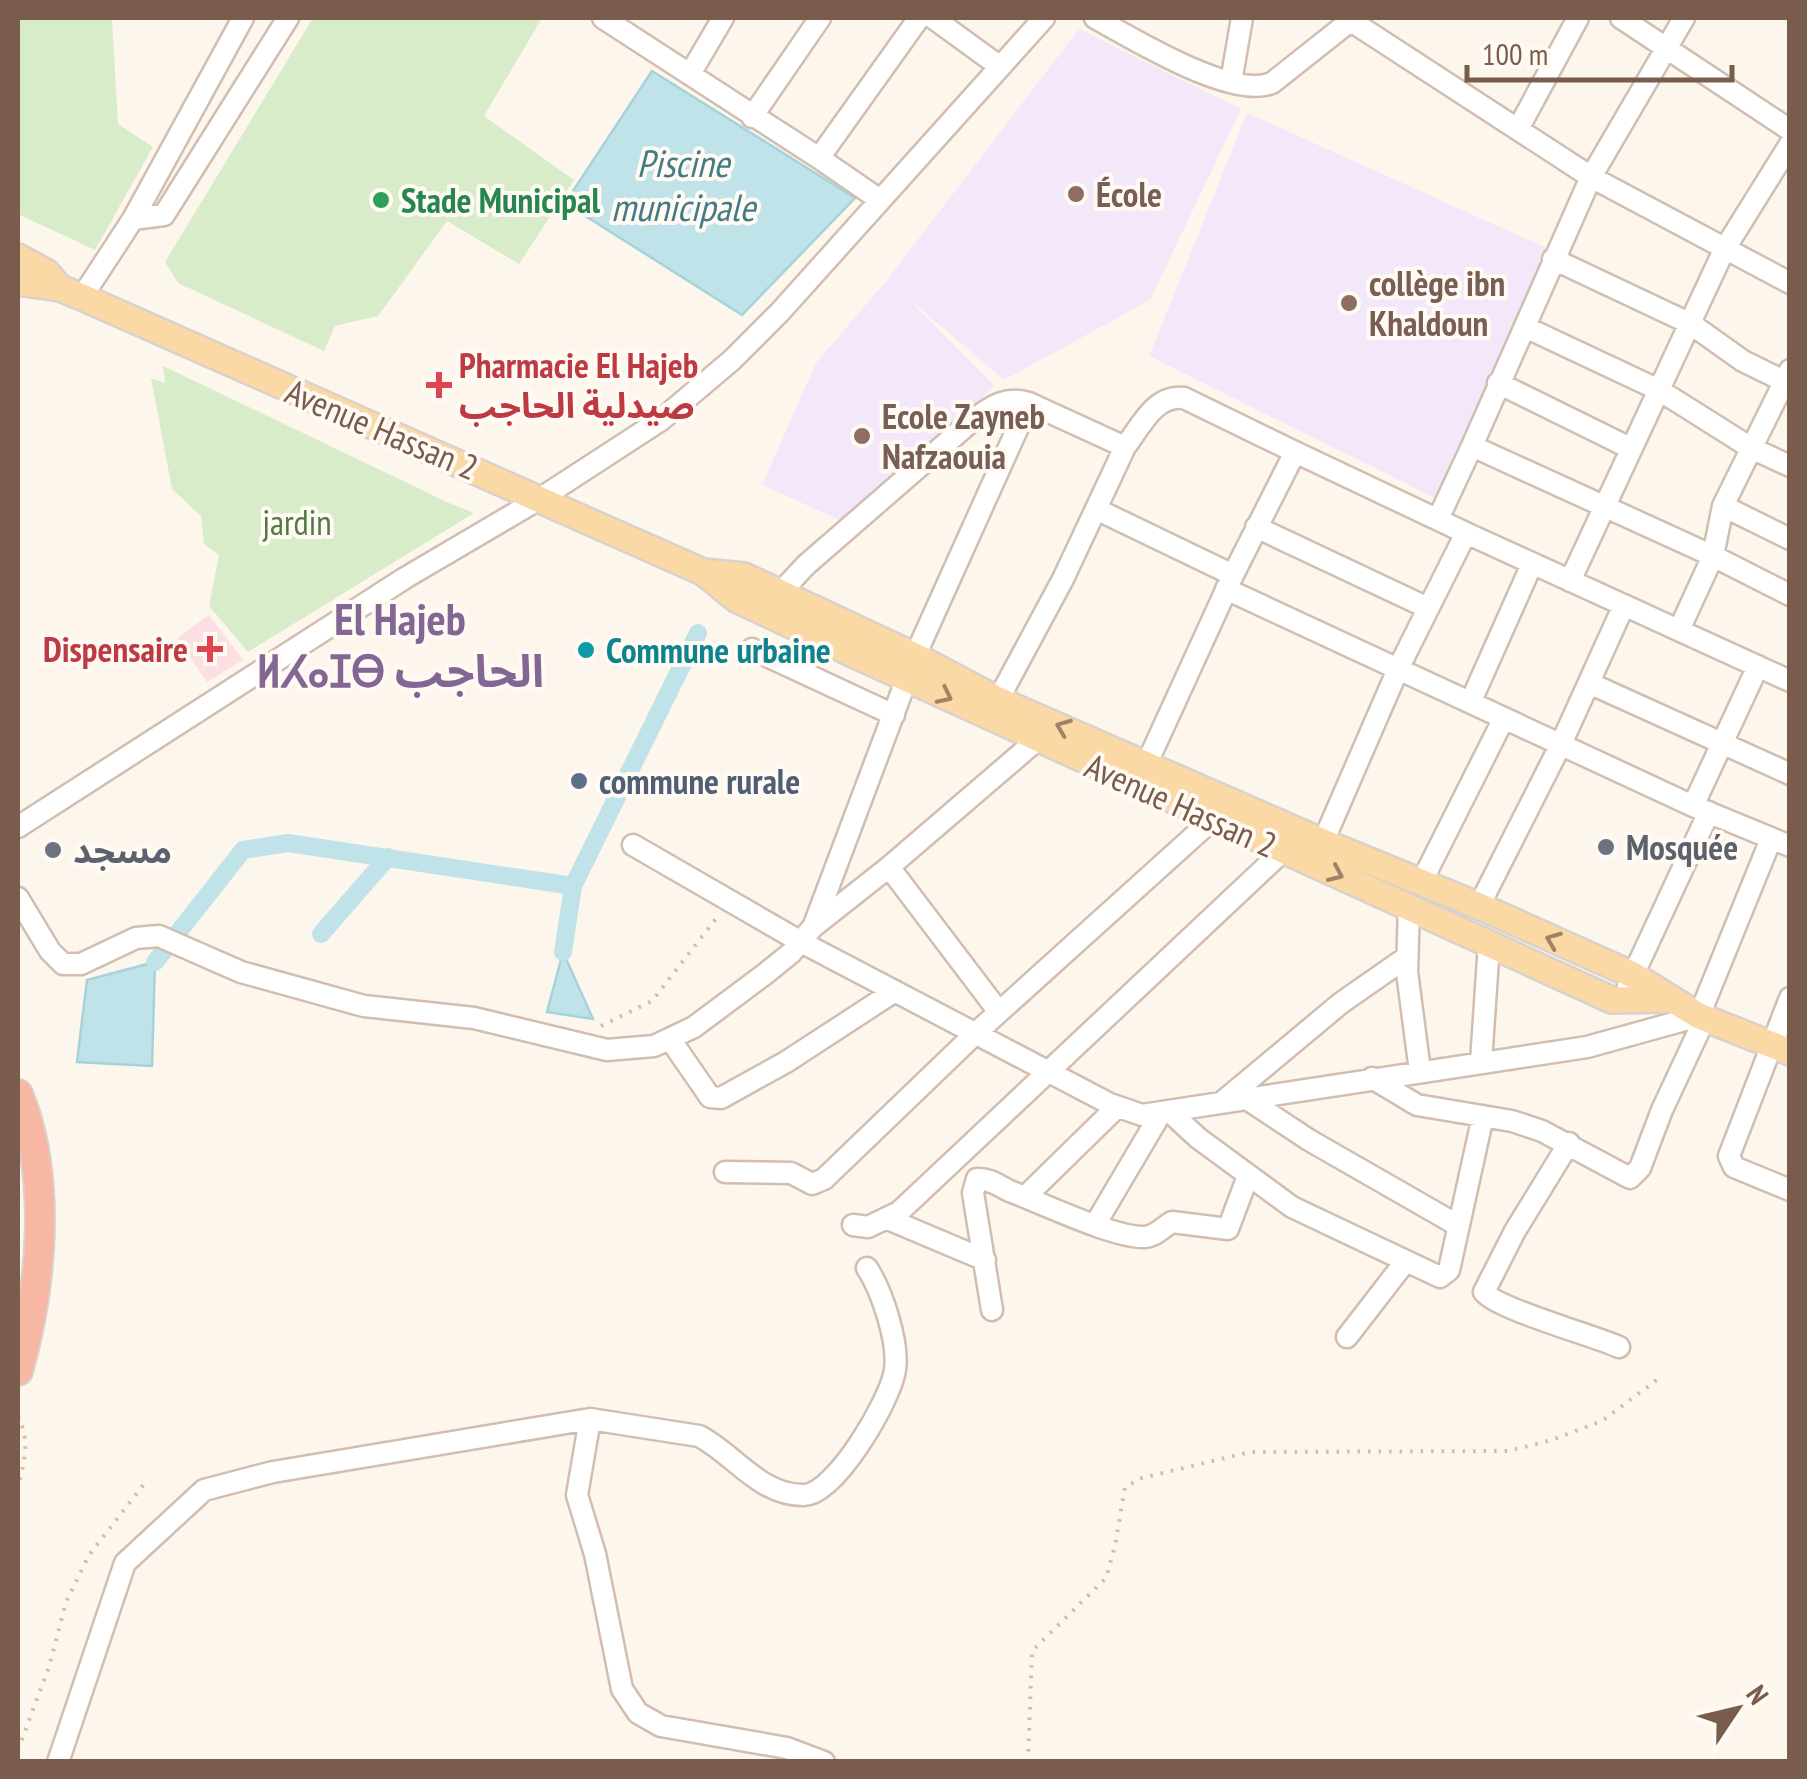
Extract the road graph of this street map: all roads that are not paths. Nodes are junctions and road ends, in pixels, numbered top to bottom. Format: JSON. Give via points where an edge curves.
{"nodes":[{"id":1,"x":242,"y":18,"type":"edge"},
{"id":2,"x":288,"y":18,"type":"edge"},
{"id":3,"x":723,"y":18,"type":"edge"},
{"id":4,"x":820,"y":18,"type":"edge"},
{"id":5,"x":919,"y":18,"type":"edge"},
{"id":6,"x":934,"y":18,"type":"edge"},
{"id":7,"x":1044,"y":18,"type":"edge"},
{"id":8,"x":1096,"y":18,"type":"edge"},
{"id":9,"x":1242,"y":18,"type":"edge"},
{"id":10,"x":1578,"y":18,"type":"edge"},
{"id":11,"x":1621,"y":18,"type":"edge"},
{"id":12,"x":1684,"y":18,"type":"edge"},
{"id":13,"x":607,"y":19,"type":"edge"},
{"id":14,"x":1353,"y":19,"type":"edge"},
{"id":15,"x":1665,"y":47,"type":"junction"},
{"id":16,"x":999,"y":66,"type":"junction"},
{"id":17,"x":690,"y":74,"type":"junction"},
{"id":18,"x":1232,"y":82,"type":"junction"},
{"id":19,"x":752,"y":117,"type":"junction"},
{"id":20,"x":1518,"y":129,"type":"junction"},
{"id":21,"x":1790,"y":130,"type":"edge"},
{"id":22,"x":1790,"y":144,"type":"edge"},
{"id":23,"x":819,"y":158,"type":"junction"},
{"id":24,"x":1592,"y":177,"type":"junction"},
{"id":25,"x":880,"y":200,"type":"junction"},
{"id":26,"x":133,"y":220,"type":"junction"},
{"id":27,"x":1724,"y":250,"type":"junction"},
{"id":28,"x":18,"y":257,"type":"edge"},
{"id":29,"x":1552,"y":259,"type":"junction"},
{"id":30,"x":18,"y":282,"type":"edge"},
{"id":31,"x":1790,"y":283,"type":"edge"},
{"id":32,"x":71,"y":292,"type":"junction"},
{"id":33,"x":1692,"y":324,"type":"junction"},
{"id":34,"x":1525,"y":327,"type":"junction"},
{"id":35,"x":1788,"y":379,"type":"edge"},
{"id":36,"x":1498,"y":383,"type":"junction"},
{"id":37,"x":1660,"y":390,"type":"junction"},
{"id":38,"x":1028,"y":403,"type":"junction"},
{"id":39,"x":1472,"y":446,"type":"junction"},
{"id":40,"x":1125,"y":447,"type":"junction"},
{"id":41,"x":1630,"y":448,"type":"junction"},
{"id":42,"x":1751,"y":448,"type":"junction"},
{"id":43,"x":1295,"y":452,"type":"junction"},
{"id":44,"x":1790,"y":466,"type":"edge"},
{"id":45,"x":541,"y":498,"type":"junction"},
{"id":46,"x":1606,"y":506,"type":"junction"},
{"id":47,"x":1723,"y":506,"type":"junction"},
{"id":48,"x":1096,"y":510,"type":"junction"},
{"id":49,"x":1438,"y":520,"type":"junction"},
{"id":50,"x":1256,"y":527,"type":"junction"},
{"id":51,"x":1466,"y":533,"type":"junction"},
{"id":52,"x":1790,"y":539,"type":"edge"},
{"id":53,"x":1714,"y":556,"type":"junction"},
{"id":54,"x":1532,"y":564,"type":"junction"},
{"id":55,"x":704,"y":572,"type":"junction"},
{"id":56,"x":1570,"y":580,"type":"junction"},
{"id":57,"x":1230,"y":582,"type":"junction"},
{"id":58,"x":780,"y":593,"type":"junction"},
{"id":59,"x":1790,"y":594,"type":"edge"},
{"id":60,"x":1624,"y":605,"type":"junction"},
{"id":61,"x":1428,"y":608,"type":"junction"},
{"id":62,"x":1680,"y":630,"type":"junction"},
{"id":63,"x":752,"y":649,"type":"dead end"},
{"id":64,"x":855,"y":655,"type":"junction"},
{"id":65,"x":1758,"y":666,"type":"junction"},
{"id":66,"x":911,"y":667,"type":"junction"},
{"id":67,"x":1400,"y":667,"type":"junction"},
{"id":68,"x":1790,"y":681,"type":"edge"},
{"id":69,"x":1589,"y":683,"type":"junction"},
{"id":70,"x":845,"y":692,"type":"junction"},
{"id":71,"x":998,"y":700,"type":"junction"},
{"id":72,"x":1471,"y":701,"type":"junction"},
{"id":73,"x":894,"y":714,"type":"junction"},
{"id":74,"x":1504,"y":718,"type":"junction"},
{"id":75,"x":1036,"y":740,"type":"junction"},
{"id":76,"x":1561,"y":744,"type":"junction"},
{"id":77,"x":1724,"y":744,"type":"junction"},
{"id":78,"x":1147,"y":763,"type":"junction"},
{"id":79,"x":1790,"y":774,"type":"edge"},
{"id":80,"x":1701,"y":809,"type":"junction"},
{"id":81,"x":1214,"y":819,"type":"junction"},
{"id":82,"x":18,"y":826,"type":"edge"},
{"id":83,"x":1323,"y":842,"type":"junction"},
{"id":84,"x":1780,"y":842,"type":"edge"},
{"id":85,"x":633,"y":844,"type":"dead end"},
{"id":86,"x":1283,"y":851,"type":"junction"},
{"id":87,"x":890,"y":866,"type":"junction"},
{"id":88,"x":1415,"y":895,"type":"junction"},
{"id":89,"x":18,"y":898,"type":"edge"},
{"id":90,"x":1479,"y":906,"type":"junction"},
{"id":91,"x":807,"y":934,"type":"junction"},
{"id":92,"x":1490,"y":944,"type":"junction"},
{"id":93,"x":1407,"y":956,"type":"junction"},
{"id":94,"x":1601,"y":961,"type":"junction"},
{"id":95,"x":1633,"y":975,"type":"junction"},
{"id":96,"x":1590,"y":990,"type":"junction"},
{"id":97,"x":895,"y":991,"type":"junction"},
{"id":98,"x":1790,"y":998,"type":"edge"},
{"id":99,"x":1672,"y":999,"type":"junction"},
{"id":100,"x":1621,"y":1002,"type":"junction"},
{"id":101,"x":998,"y":1012,"type":"junction"},
{"id":102,"x":1702,"y":1017,"type":"junction"},
{"id":103,"x":977,"y":1032,"type":"junction"},
{"id":104,"x":670,"y":1040,"type":"junction"},
{"id":105,"x":1780,"y":1049,"type":"edge"},
{"id":106,"x":1481,"y":1062,"type":"junction"},
{"id":107,"x":1051,"y":1072,"type":"junction"},
{"id":108,"x":1420,"y":1072,"type":"junction"},
{"id":109,"x":1372,"y":1078,"type":"junction"},
{"id":110,"x":18,"y":1094,"type":"edge"},
{"id":111,"x":1247,"y":1099,"type":"junction"},
{"id":112,"x":1220,"y":1103,"type":"junction"},
{"id":113,"x":1116,"y":1107,"type":"junction"},
{"id":114,"x":1166,"y":1112,"type":"junction"},
{"id":115,"x":1483,"y":1116,"type":"junction"},
{"id":116,"x":1569,"y":1144,"type":"junction"},
{"id":117,"x":18,"y":1154,"type":"edge"},
{"id":118,"x":725,"y":1172,"type":"dead end"},
{"id":119,"x":1248,"y":1176,"type":"junction"},
{"id":120,"x":1790,"y":1190,"type":"edge"},
{"id":121,"x":1025,"y":1197,"type":"junction"},
{"id":122,"x":888,"y":1219,"type":"junction"},
{"id":123,"x":1096,"y":1224,"type":"junction"},
{"id":124,"x":853,"y":1225,"type":"dead end"},
{"id":125,"x":1459,"y":1226,"type":"junction"},
{"id":126,"x":985,"y":1260,"type":"junction"},
{"id":127,"x":1406,"y":1262,"type":"junction"},
{"id":128,"x":867,"y":1268,"type":"dead end"},
{"id":129,"x":18,"y":1307,"type":"edge"},
{"id":130,"x":992,"y":1310,"type":"dead end"},
{"id":131,"x":1347,"y":1337,"type":"dead end"},
{"id":132,"x":1619,"y":1347,"type":"dead end"},
{"id":133,"x":18,"y":1370,"type":"edge"},
{"id":134,"x":590,"y":1420,"type":"junction"},
{"id":135,"x":58,"y":1762,"type":"edge"},
{"id":136,"x":824,"y":1762,"type":"edge"}],
"edges":[{"from":1,"to":26,"type":"street"},
{"from":2,"to":26,"type":"street","via":[[164,215]]},
{"from":3,"to":17,"type":"street"},
{"from":4,"to":19,"type":"street"},
{"from":5,"to":23,"type":"street"},
{"from":6,"to":16,"type":"street"},
{"from":7,"to":16,"type":"street"},
{"from":8,"to":18,"type":"street","via":[[1154,51]]},
{"from":9,"to":18,"type":"street"},
{"from":10,"to":20,"type":"street"},
{"from":11,"to":15,"type":"street"},
{"from":12,"to":15,"type":"street"},
{"from":13,"to":17,"type":"street"},
{"from":14,"to":18,"type":"street","via":[[1272,83]]},
{"from":14,"to":20,"type":"street"},
{"from":15,"to":21,"type":"street"},
{"from":15,"to":24,"type":"street"},
{"from":16,"to":25,"type":"street"},
{"from":17,"to":19,"type":"street"},
{"from":19,"to":23,"type":"street"},
{"from":20,"to":24,"type":"street"},
{"from":22,"to":27,"type":"street"},
{"from":23,"to":25,"type":"street"},
{"from":24,"to":27,"type":"street"},
{"from":24,"to":29,"type":"street"},
{"from":25,"to":45,"type":"street","via":[[732,360],[661,420]]},
{"from":26,"to":32,"type":"street"},
{"from":27,"to":31,"type":"street"},
{"from":27,"to":33,"type":"street"},
{"from":28,"to":32,"type":"main road"},
{"from":29,"to":33,"type":"street"},
{"from":29,"to":34,"type":"street"},
{"from":30,"to":32,"type":"main road"},
{"from":32,"to":45,"type":"main road","name":"Avenue Hassan 2"},
{"from":33,"to":35,"type":"street","via":[[1743,362]]},
{"from":33,"to":37,"type":"street"},
{"from":34,"to":36,"type":"street"},
{"from":34,"to":37,"type":"street"},
{"from":35,"to":42,"type":"street"},
{"from":36,"to":39,"type":"street"},
{"from":36,"to":41,"type":"street"},
{"from":37,"to":41,"type":"street"},
{"from":37,"to":42,"type":"street"},
{"from":38,"to":40,"type":"street"},
{"from":38,"to":58,"type":"street","via":[[1007,400],[974,419]]},
{"from":38,"to":66,"type":"street"},
{"from":39,"to":46,"type":"street"},
{"from":39,"to":49,"type":"street"},
{"from":40,"to":43,"type":"street","via":[[1159,403],[1174,397]]},
{"from":40,"to":48,"type":"street"},
{"from":41,"to":46,"type":"street"},
{"from":42,"to":44,"type":"street"},
{"from":42,"to":47,"type":"street"},
{"from":43,"to":49,"type":"street"},
{"from":43,"to":50,"type":"street"},
{"from":45,"to":55,"type":"main road","name":"Avenue Hassan 2"},
{"from":45,"to":82,"type":"street"},
{"from":46,"to":53,"type":"street"},
{"from":46,"to":56,"type":"street"},
{"from":47,"to":52,"type":"street"},
{"from":47,"to":53,"type":"street"},
{"from":48,"to":57,"type":"street"},
{"from":48,"to":71,"type":"street"},
{"from":49,"to":51,"type":"street"},
{"from":50,"to":57,"type":"street"},
{"from":50,"to":61,"type":"street"},
{"from":51,"to":54,"type":"street"},
{"from":51,"to":61,"type":"street"},
{"from":53,"to":59,"type":"street"},
{"from":53,"to":62,"type":"street"},
{"from":54,"to":56,"type":"street"},
{"from":54,"to":72,"type":"street"},
{"from":55,"to":58,"type":"main road","name":"Avenue Hassan 2","via":[[744,576]]},
{"from":55,"to":64,"type":"main road","name":"Avenue Hassan 2","via":[[736,599]]},
{"from":56,"to":60,"type":"street"},
{"from":57,"to":67,"type":"street"},
{"from":57,"to":78,"type":"street"},
{"from":58,"to":66,"type":"main road","name":"Avenue Hassan 2"},
{"from":60,"to":62,"type":"street"},
{"from":60,"to":69,"type":"street"},
{"from":61,"to":67,"type":"street"},
{"from":62,"to":65,"type":"street"},
{"from":63,"to":70,"type":"street"},
{"from":64,"to":66,"type":"main road","name":"Avenue Hassan 2"},
{"from":64,"to":70,"type":"street"},
{"from":65,"to":68,"type":"street"},
{"from":65,"to":77,"type":"street"},
{"from":66,"to":71,"type":"main road","name":"Avenue Hassan 2"},
{"from":66,"to":73,"type":"street"},
{"from":66,"to":75,"type":"main road","name":"Avenue Hassan 2","one_way":true},
{"from":67,"to":72,"type":"street"},
{"from":67,"to":83,"type":"street"},
{"from":69,"to":76,"type":"street"},
{"from":69,"to":77,"type":"street"},
{"from":70,"to":73,"type":"street"},
{"from":78,"to":71,"type":"main road","name":"Avenue Hassan 2","one_way":true},
{"from":72,"to":74,"type":"street"},
{"from":73,"to":91,"type":"street"},
{"from":74,"to":76,"type":"street"},
{"from":74,"to":88,"type":"street"},
{"from":75,"to":81,"type":"main road","name":"Avenue Hassan 2"},
{"from":75,"to":87,"type":"street"},
{"from":76,"to":80,"type":"street"},
{"from":76,"to":90,"type":"street"},
{"from":77,"to":79,"type":"street"},
{"from":77,"to":80,"type":"street"},
{"from":78,"to":83,"type":"main road","name":"Avenue Hassan 2"},
{"from":80,"to":84,"type":"street"},
{"from":80,"to":95,"type":"street"},
{"from":81,"to":86,"type":"main road","name":"Avenue Hassan 2"},
{"from":81,"to":101,"type":"street"},
{"from":83,"to":88,"type":"main road","name":"Avenue Hassan 2"},
{"from":84,"to":102,"type":"street"},
{"from":85,"to":91,"type":"street","via":[[728,900]]},
{"from":86,"to":88,"type":"main road","name":"Avenue Hassan 2","one_way":true},
{"from":86,"to":107,"type":"street"},
{"from":87,"to":91,"type":"street"},
{"from":87,"to":101,"type":"street"},
{"from":88,"to":90,"type":"main road","name":"Avenue Hassan 2"},
{"from":88,"to":92,"type":"main road","name":"Avenue Hassan 2"},
{"from":88,"to":93,"type":"street"},
{"from":89,"to":104,"type":"street","via":[[64,964],[158,936],[241,972],[364,1006],[474,1018],[608,1050]]},
{"from":94,"to":90,"type":"main road","name":"Avenue Hassan 2","one_way":true},
{"from":91,"to":97,"type":"street"},
{"from":91,"to":104,"type":"street","via":[[728,1002]]},
{"from":92,"to":96,"type":"main road","name":"Avenue Hassan 2"},
{"from":92,"to":106,"type":"street"},
{"from":93,"to":108,"type":"street"},
{"from":93,"to":112,"type":"street"},
{"from":94,"to":95,"type":"main road","name":"Avenue Hassan 2"},
{"from":94,"to":96,"type":"main road"},
{"from":95,"to":99,"type":"main road","name":"Avenue Hassan 2"},
{"from":95,"to":100,"type":"street"},
{"from":96,"to":100,"type":"main road","name":"Avenue Hassan 2"},
{"from":97,"to":103,"type":"street"},
{"from":97,"to":104,"type":"street","via":[[721,1098],[706,1092]]},
{"from":98,"to":105,"type":"street"},
{"from":99,"to":100,"type":"main road","name":"Avenue Hassan 2"},
{"from":99,"to":102,"type":"main road","name":"Avenue Hassan 2"},
{"from":101,"to":103,"type":"street"},
{"from":102,"to":105,"type":"main road","name":"Avenue Hassan 2"},
{"from":102,"to":106,"type":"street","via":[[1587,1046]]},
{"from":102,"to":116,"type":"street","via":[[1636,1176],[1626,1178]]},
{"from":103,"to":107,"type":"street"},
{"from":103,"to":118,"type":"street","via":[[819,1182],[792,1174]]},
{"from":105,"to":120,"type":"street","via":[[1730,1160]]},
{"from":106,"to":108,"type":"street"},
{"from":107,"to":113,"type":"street"},
{"from":107,"to":122,"type":"street"},
{"from":108,"to":109,"type":"street"},
{"from":109,"to":111,"type":"street"},
{"from":109,"to":115,"type":"street","via":[[1417,1105]]},
{"from":110,"to":133,"type":"highway","via":[[33,1144],[38,1252]]},
{"from":111,"to":112,"type":"street"},
{"from":111,"to":125,"type":"street"},
{"from":112,"to":114,"type":"street"},
{"from":113,"to":114,"type":"street","via":[[1142,1115]]},
{"from":113,"to":121,"type":"street"},
{"from":114,"to":119,"type":"street"},
{"from":114,"to":123,"type":"street"},
{"from":115,"to":116,"type":"street"},
{"from":115,"to":125,"type":"street"},
{"from":116,"to":132,"type":"street","via":[[1484,1292],[1503,1306]]},
{"from":117,"to":129,"type":"highway"},
{"from":119,"to":123,"type":"street","via":[[1226,1230],[1172,1222],[1145,1236]]},
{"from":119,"to":127,"type":"street","via":[[1292,1207]]},
{"from":121,"to":123,"type":"street"},
{"from":121,"to":126,"type":"street","via":[[977,1179],[973,1193]]},
{"from":122,"to":124,"type":"street"},
{"from":122,"to":126,"type":"street"},
{"from":125,"to":127,"type":"street","via":[[1446,1276]]},
{"from":126,"to":130,"type":"street"},
{"from":127,"to":131,"type":"street"},
{"from":128,"to":134,"type":"street","via":[[881,1290],[896,1368],[845,1467],[820,1490],[799,1495],[749,1476],[698,1436]]},
{"from":134,"to":135,"type":"street","via":[[273,1472],[204,1490],[125,1562]]},
{"from":134,"to":136,"type":"street","via":[[576,1496],[595,1554],[622,1690],[638,1712],[661,1726],[787,1748]]}]}
